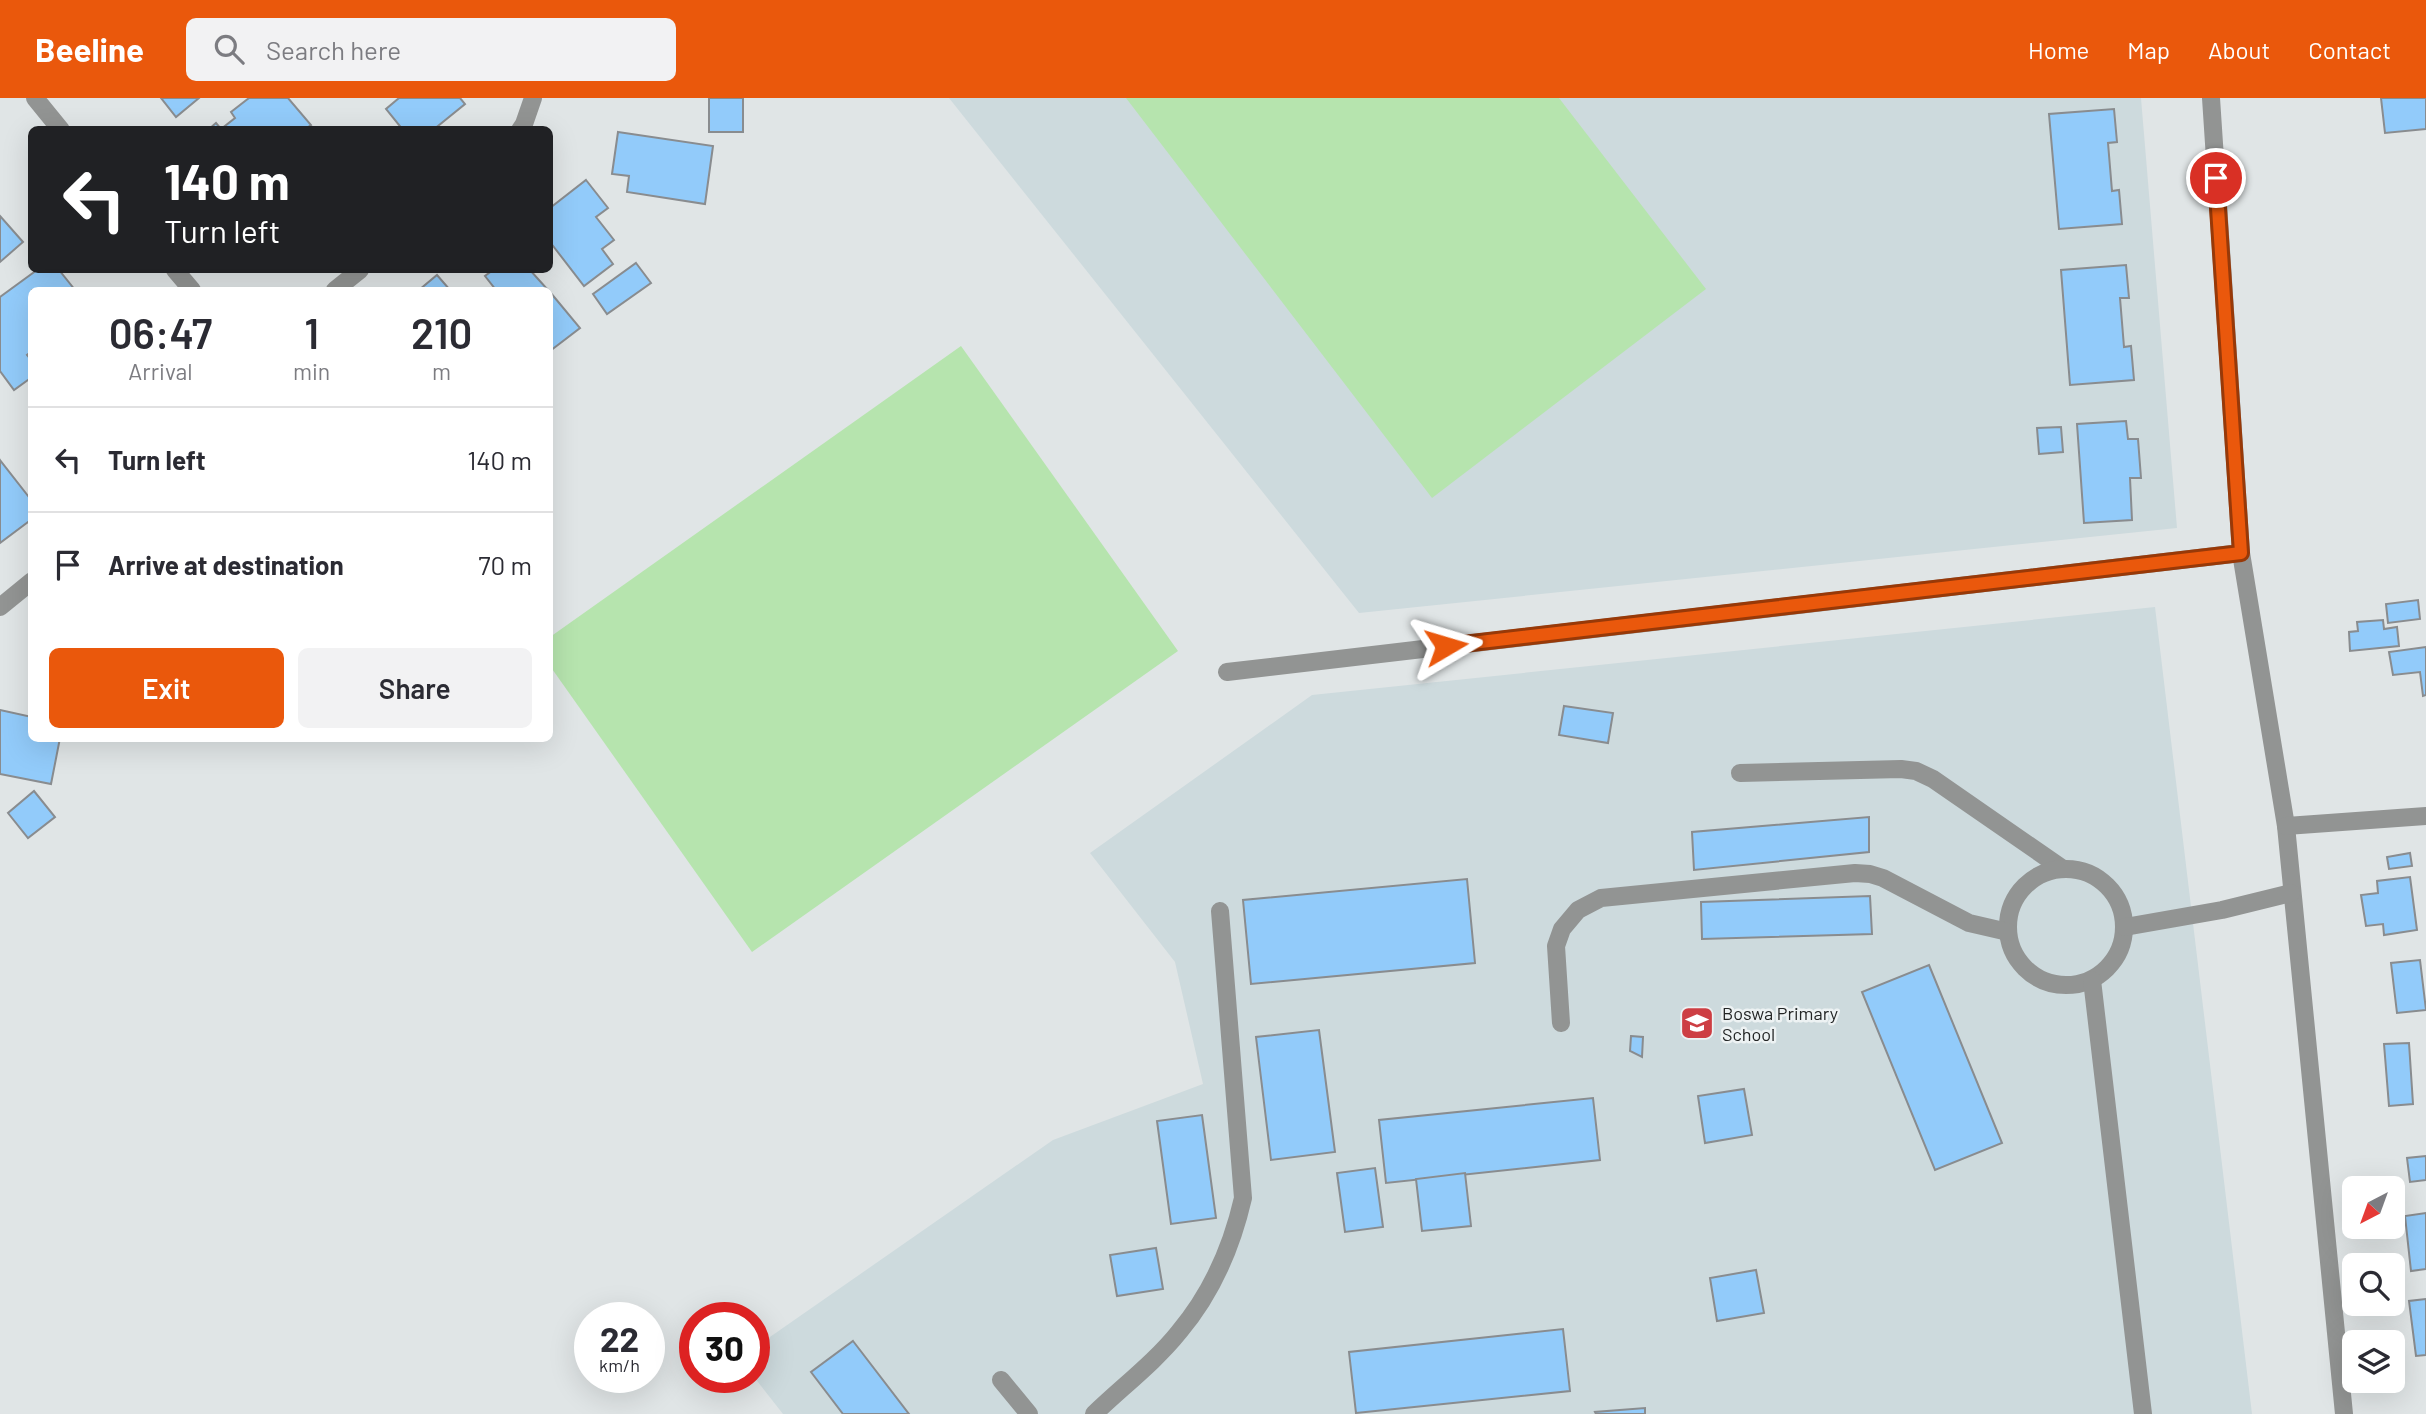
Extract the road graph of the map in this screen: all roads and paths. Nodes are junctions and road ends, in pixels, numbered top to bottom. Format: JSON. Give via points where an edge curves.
{"nodes":[{"id":1,"x":35,"y":98,"type":"edge"},
{"id":2,"x":533,"y":98,"type":"edge"},
{"id":3,"x":2211,"y":98,"type":"edge"},
{"id":4,"x":58,"y":126,"type":"edge"},
{"id":5,"x":523,"y":126,"type":"edge"},
{"id":6,"x":178,"y":273,"type":"edge"},
{"id":7,"x":356,"y":273,"type":"edge"},
{"id":8,"x":189,"y":287,"type":"edge"},
{"id":9,"x":339,"y":287,"type":"edge"},
{"id":10,"x":2241,"y":553,"type":"junction"},
{"id":11,"x":28,"y":584,"type":"edge"},
{"id":12,"x":0,"y":607,"type":"edge"},
{"id":13,"x":1227,"y":672,"type":"dead end"},
{"id":14,"x":1740,"y":773,"type":"dead end"},
{"id":15,"x":2426,"y":816,"type":"edge"},
{"id":16,"x":2286,"y":826,"type":"junction"},
{"id":17,"x":2063,"y":869,"type":"junction"},
{"id":18,"x":2291,"y":893,"type":"junction"},
{"id":19,"x":1220,"y":911,"type":"dead end"},
{"id":20,"x":2125,"y":927,"type":"junction"},
{"id":21,"x":2008,"y":932,"type":"junction"},
{"id":22,"x":2092,"y":980,"type":"junction"},
{"id":23,"x":1561,"y":1023,"type":"dead end"},
{"id":24,"x":1001,"y":1380,"type":"dead end"},
{"id":25,"x":1029,"y":1414,"type":"edge"},
{"id":26,"x":1094,"y":1414,"type":"edge"},
{"id":27,"x":2143,"y":1414,"type":"edge"},
{"id":28,"x":2344,"y":1414,"type":"edge"}],
"edges":[{"from":1,"to":4,"type":"street"},
{"from":2,"to":5,"type":"street"},
{"from":3,"to":10,"type":"street"},
{"from":6,"to":8,"type":"street"},
{"from":7,"to":9,"type":"street"},
{"from":10,"to":13,"type":"street"},
{"from":10,"to":16,"type":"street"},
{"from":11,"to":12,"type":"street"},
{"from":14,"to":17,"type":"street","via":[[1916,771]]},
{"from":15,"to":16,"type":"street"},
{"from":16,"to":18,"type":"street"},
{"from":17,"to":20,"type":"street","via":[[2082,871],[2113,892]]},
{"from":17,"to":21,"type":"street","via":[[2029,883],[2013,905]]},
{"from":18,"to":20,"type":"street"},
{"from":18,"to":28,"type":"street"},
{"from":19,"to":26,"type":"street","via":[[1243,1198],[1239,1218],[1212,1285],[1192,1316]]},
{"from":20,"to":22,"type":"street","via":[[2116,958]]},
{"from":21,"to":22,"type":"street","via":[[2013,950],[2038,978],[2056,985]]},
{"from":21,"to":23,"type":"street","via":[[1969,923],[1870,874],[1601,898],[1578,910],[1562,929],[1556,946]]},
{"from":22,"to":27,"type":"street"},
{"from":24,"to":25,"type":"street"}]}
